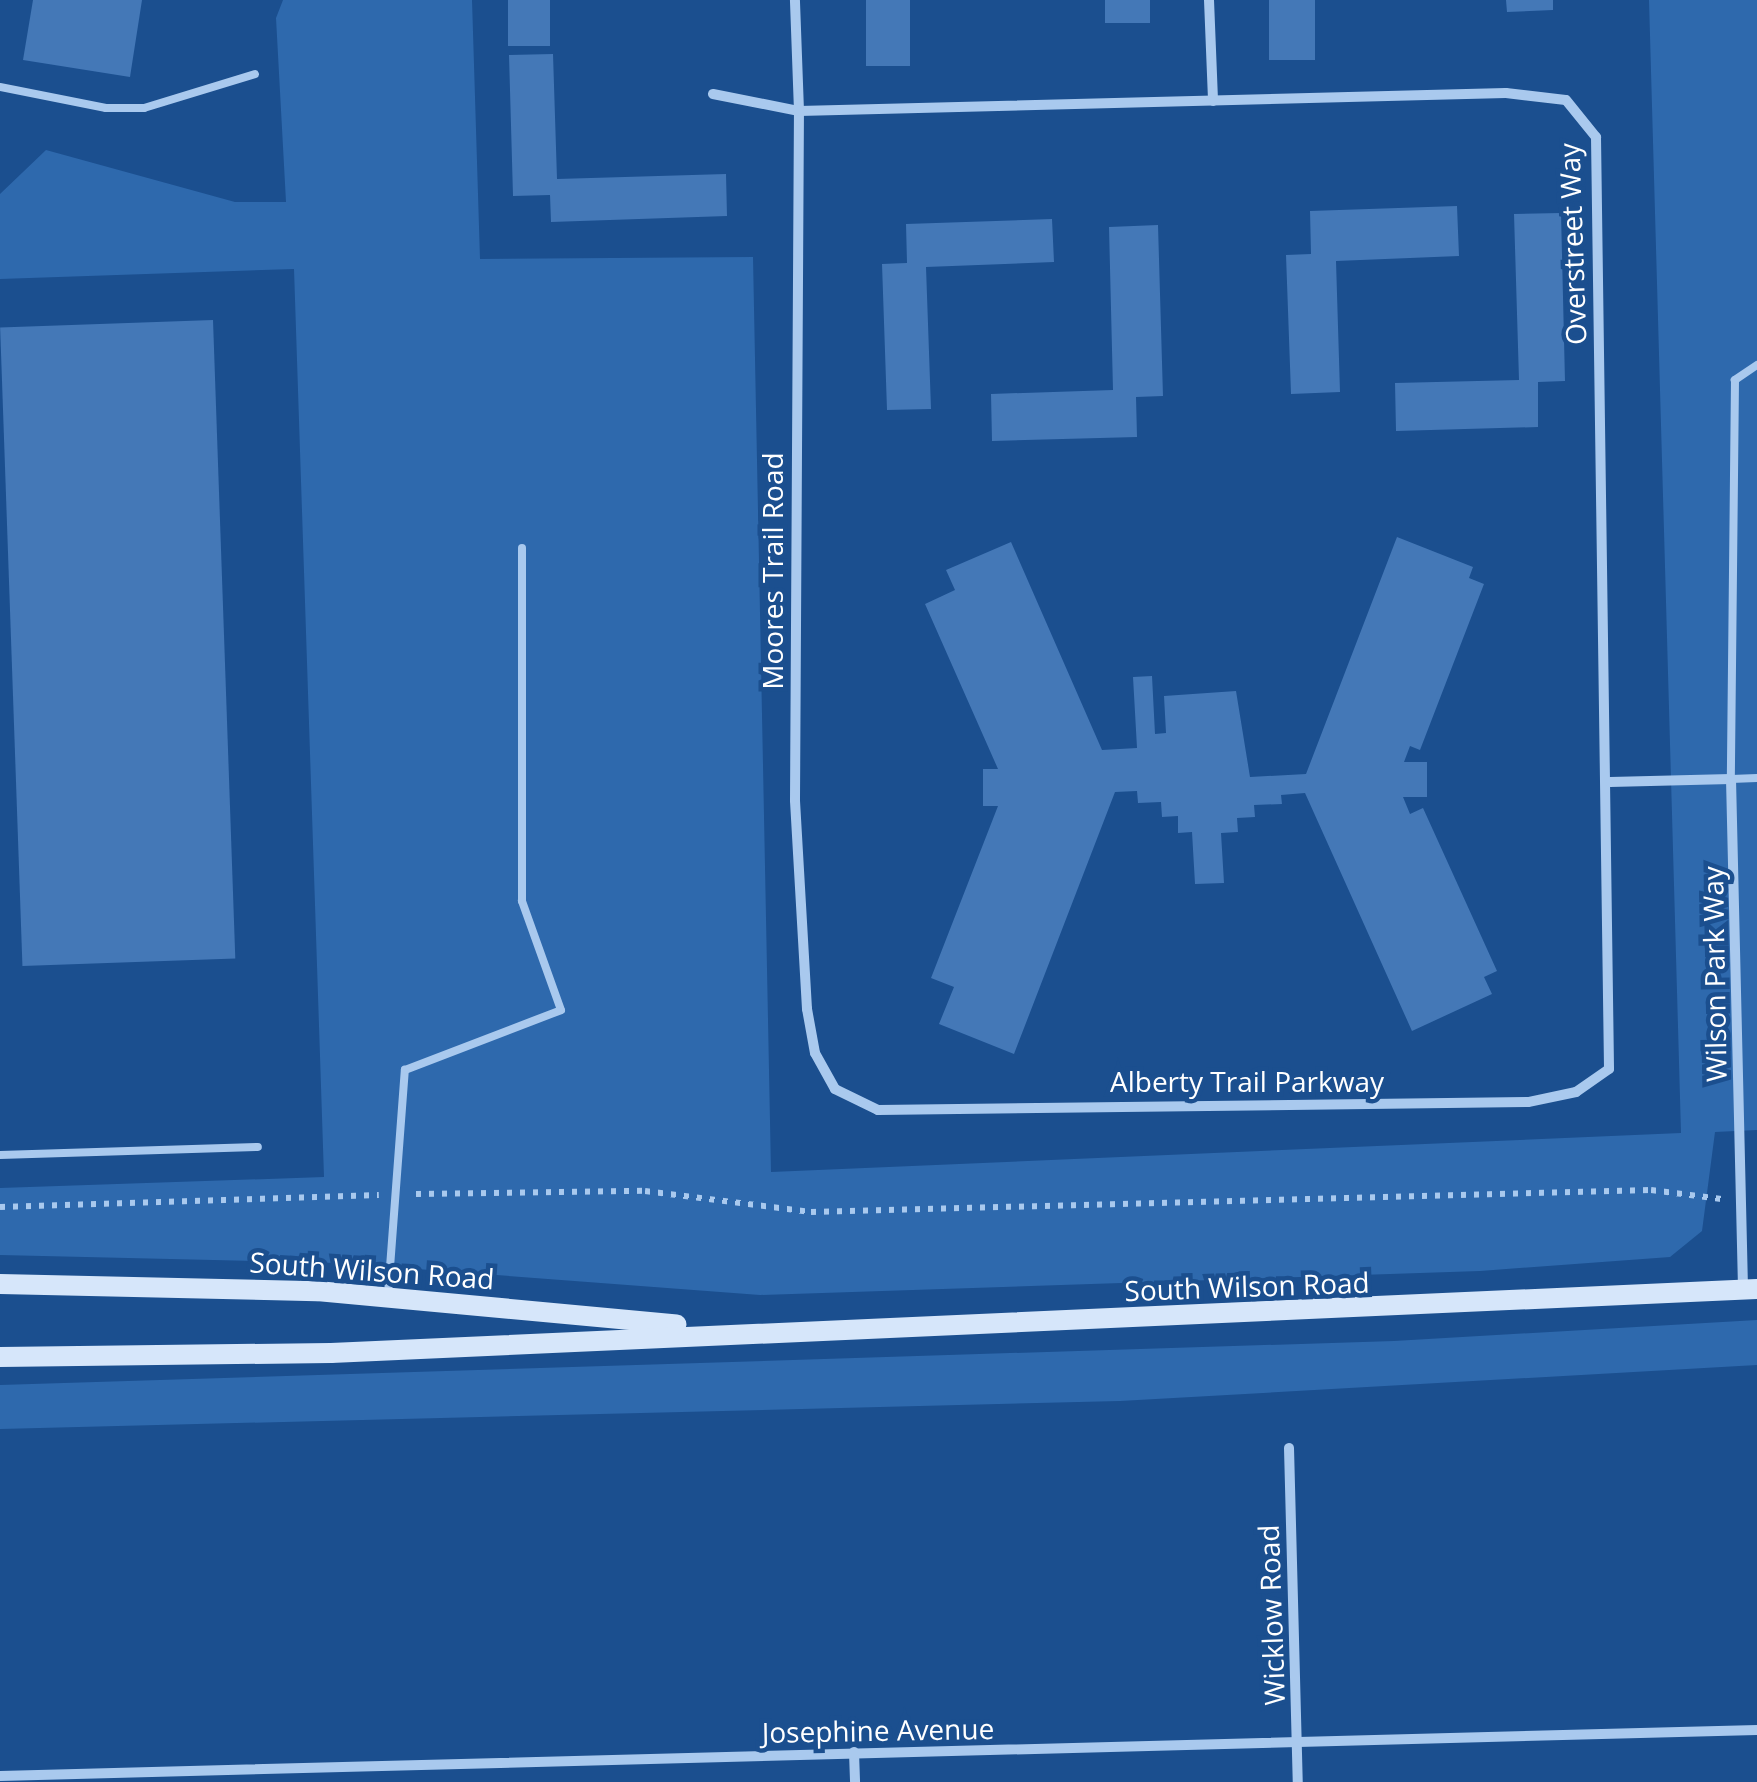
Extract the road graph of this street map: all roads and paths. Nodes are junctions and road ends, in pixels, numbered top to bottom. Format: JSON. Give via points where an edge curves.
{"nodes":[{"id":1,"x":795,"y":0,"type":"edge"},
{"id":2,"x":1209,"y":0,"type":"edge"},
{"id":3,"x":255,"y":74,"type":"dead end"},
{"id":4,"x":0,"y":87,"type":"edge"},
{"id":5,"x":714,"y":94,"type":"dead end"},
{"id":6,"x":1212,"y":101,"type":"junction"},
{"id":7,"x":799,"y":112,"type":"junction"},
{"id":8,"x":1757,"y":365,"type":"edge"},
{"id":9,"x":522,"y":548,"type":"dead end"},
{"id":10,"x":1757,"y":778,"type":"edge"},
{"id":11,"x":1732,"y":779,"type":"junction"},
{"id":12,"x":1610,"y":782,"type":"junction"},
{"id":13,"x":1609,"y":1069,"type":"joint"},
{"id":14,"x":878,"y":1110,"type":"joint"},
{"id":15,"x":258,"y":1147,"type":"dead end"},
{"id":16,"x":0,"y":1155,"type":"edge"},
{"id":17,"x":396,"y":1194,"type":"junction"},
{"id":18,"x":1742,"y":1196,"type":"junction"},
{"id":19,"x":0,"y":1207,"type":"edge"},
{"id":20,"x":0,"y":1284,"type":"edge"},
{"id":21,"x":1750,"y":1290,"type":"edge"},
{"id":22,"x":388,"y":1296,"type":"junction"},
{"id":23,"x":740,"y":1330,"type":"junction"},
{"id":24,"x":0,"y":1356,"type":"edge"},
{"id":25,"x":1289,"y":1448,"type":"dead end"},
{"id":26,"x":1757,"y":1730,"type":"edge"},
{"id":27,"x":1297,"y":1742,"type":"junction"},
{"id":28,"x":854,"y":1752,"type":"junction"},
{"id":29,"x":0,"y":1776,"type":"edge"},
{"id":30,"x":855,"y":1782,"type":"edge"},
{"id":31,"x":1298,"y":1782,"type":"edge"}],
"edges":[{"from":1,"to":7,"type":"street","name":"Moores Trail Road"},
{"from":2,"to":6,"type":"street"},
{"from":3,"to":4,"type":"lane","via":[[144,108],[106,108]]},
{"from":5,"to":7,"type":"street","name":"Overstreet Way"},
{"from":6,"to":7,"type":"street","name":"Overstreet Way"},
{"from":6,"to":12,"type":"street","name":"Overstreet Way","via":[[1506,93],[1566,100],[1596,137]]},
{"from":7,"to":14,"type":"street","name":"Moores Trail Road","via":[[794,800],[806,1010],[815,1053],[836,1089]]},
{"from":8,"to":11,"type":"lane","via":[[1735,380]]},
{"from":9,"to":17,"type":"lane","via":[[522,902],[561,1010],[405,1070]]},
{"from":10,"to":11,"type":"lane"},
{"from":11,"to":12,"type":"street"},
{"from":11,"to":18,"type":"street","name":"Wilson Park Way"},
{"from":12,"to":13,"type":"street","name":"Overstreet Way"},
{"from":13,"to":14,"type":"street","name":"Alberty Trail Parkway","via":[[1576,1092],[1528,1102]]},
{"from":15,"to":16,"type":"lane"},
{"from":17,"to":18,"type":"path","via":[[645,1190],[811,1212],[1651,1190],[1714,1200]]},
{"from":17,"to":19,"type":"path"},
{"from":17,"to":22,"type":"lane"},
{"from":18,"to":21,"type":"street","name":"Wilson Park Way"},
{"from":20,"to":22,"type":"main road","name":"South Wilson Road"},
{"from":21,"to":23,"type":"main road","name":"South Wilson Road"},
{"from":22,"to":23,"type":"main road","name":"South Wilson Road"},
{"from":23,"to":24,"type":"main road","name":"South Wilson Road","via":[[331,1353]]},
{"from":25,"to":27,"type":"street","name":"Wicklow Road"},
{"from":26,"to":27,"type":"street","name":"Josephine Avenue"},
{"from":27,"to":28,"type":"street","name":"Josephine Avenue"},
{"from":27,"to":31,"type":"street","name":"Wicklow Road"},
{"from":28,"to":29,"type":"street","name":"Josephine Avenue"},
{"from":28,"to":30,"type":"street"}]}
